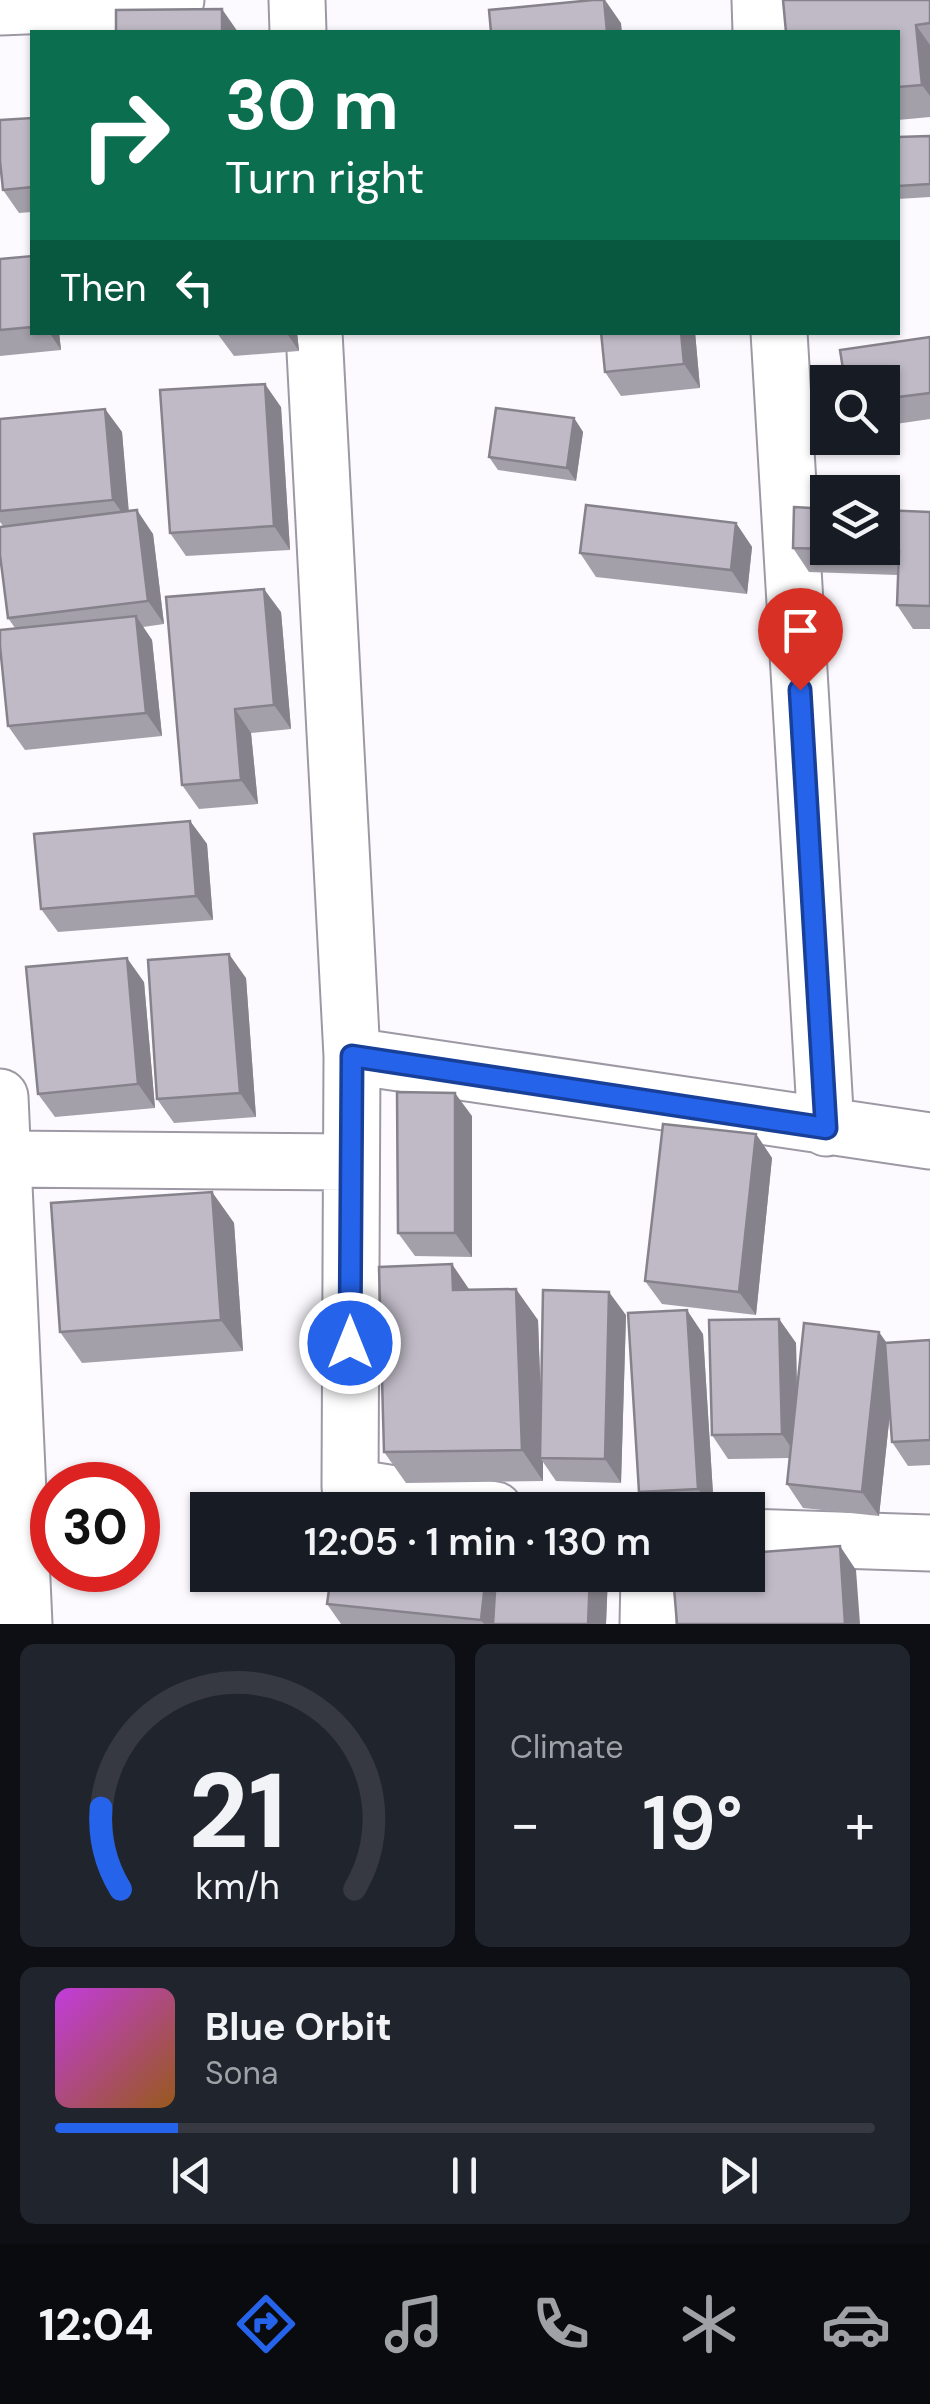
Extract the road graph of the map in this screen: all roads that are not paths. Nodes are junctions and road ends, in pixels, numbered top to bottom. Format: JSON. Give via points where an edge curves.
{"nodes":[{"id":1,"x":176,"y":0,"type":"edge"},
{"id":2,"x":296,"y":0,"type":"edge"},
{"id":3,"x":760,"y":0,"type":"edge"},
{"id":4,"x":0,"y":8,"type":"edge"},
{"id":5,"x":298,"y":30,"type":"edge"},
{"id":6,"x":762,"y":30,"type":"edge"},
{"id":7,"x":314,"y":335,"type":"edge"},
{"id":8,"x":779,"y":335,"type":"edge"},
{"id":9,"x":352,"y":1056,"type":"junction"},
{"id":10,"x":0,"y":1097,"type":"edge"},
{"id":11,"x":826,"y":1128,"type":"junction"},
{"id":12,"x":930,"y":1141,"type":"edge"},
{"id":13,"x":6,"y":1158,"type":"junction"},
{"id":14,"x":350,"y":1162,"type":"junction"},
{"id":15,"x":6,"y":1422,"type":"edge"},
{"id":16,"x":382,"y":1492,"type":"edge"},
{"id":17,"x":765,"y":1538,"type":"edge"},
{"id":18,"x":930,"y":1543,"type":"edge"},
{"id":19,"x":649,"y":1592,"type":"edge"},
{"id":20,"x":24,"y":1624,"type":"edge"},
{"id":21,"x":648,"y":1624,"type":"edge"}],
"edges":[{"from":1,"to":4,"type":"street"},
{"from":2,"to":5,"type":"street"},
{"from":3,"to":6,"type":"street"},
{"from":7,"to":9,"type":"street"},
{"from":8,"to":11,"type":"street"},
{"from":9,"to":11,"type":"street"},
{"from":9,"to":14,"type":"street"},
{"from":10,"to":13,"type":"street"},
{"from":11,"to":12,"type":"street"},
{"from":13,"to":14,"type":"street"},
{"from":13,"to":15,"type":"street"},
{"from":14,"to":16,"type":"street","via":[[350,1487]]},
{"from":15,"to":20,"type":"street"},
{"from":17,"to":18,"type":"street"},
{"from":19,"to":21,"type":"street"}]}
